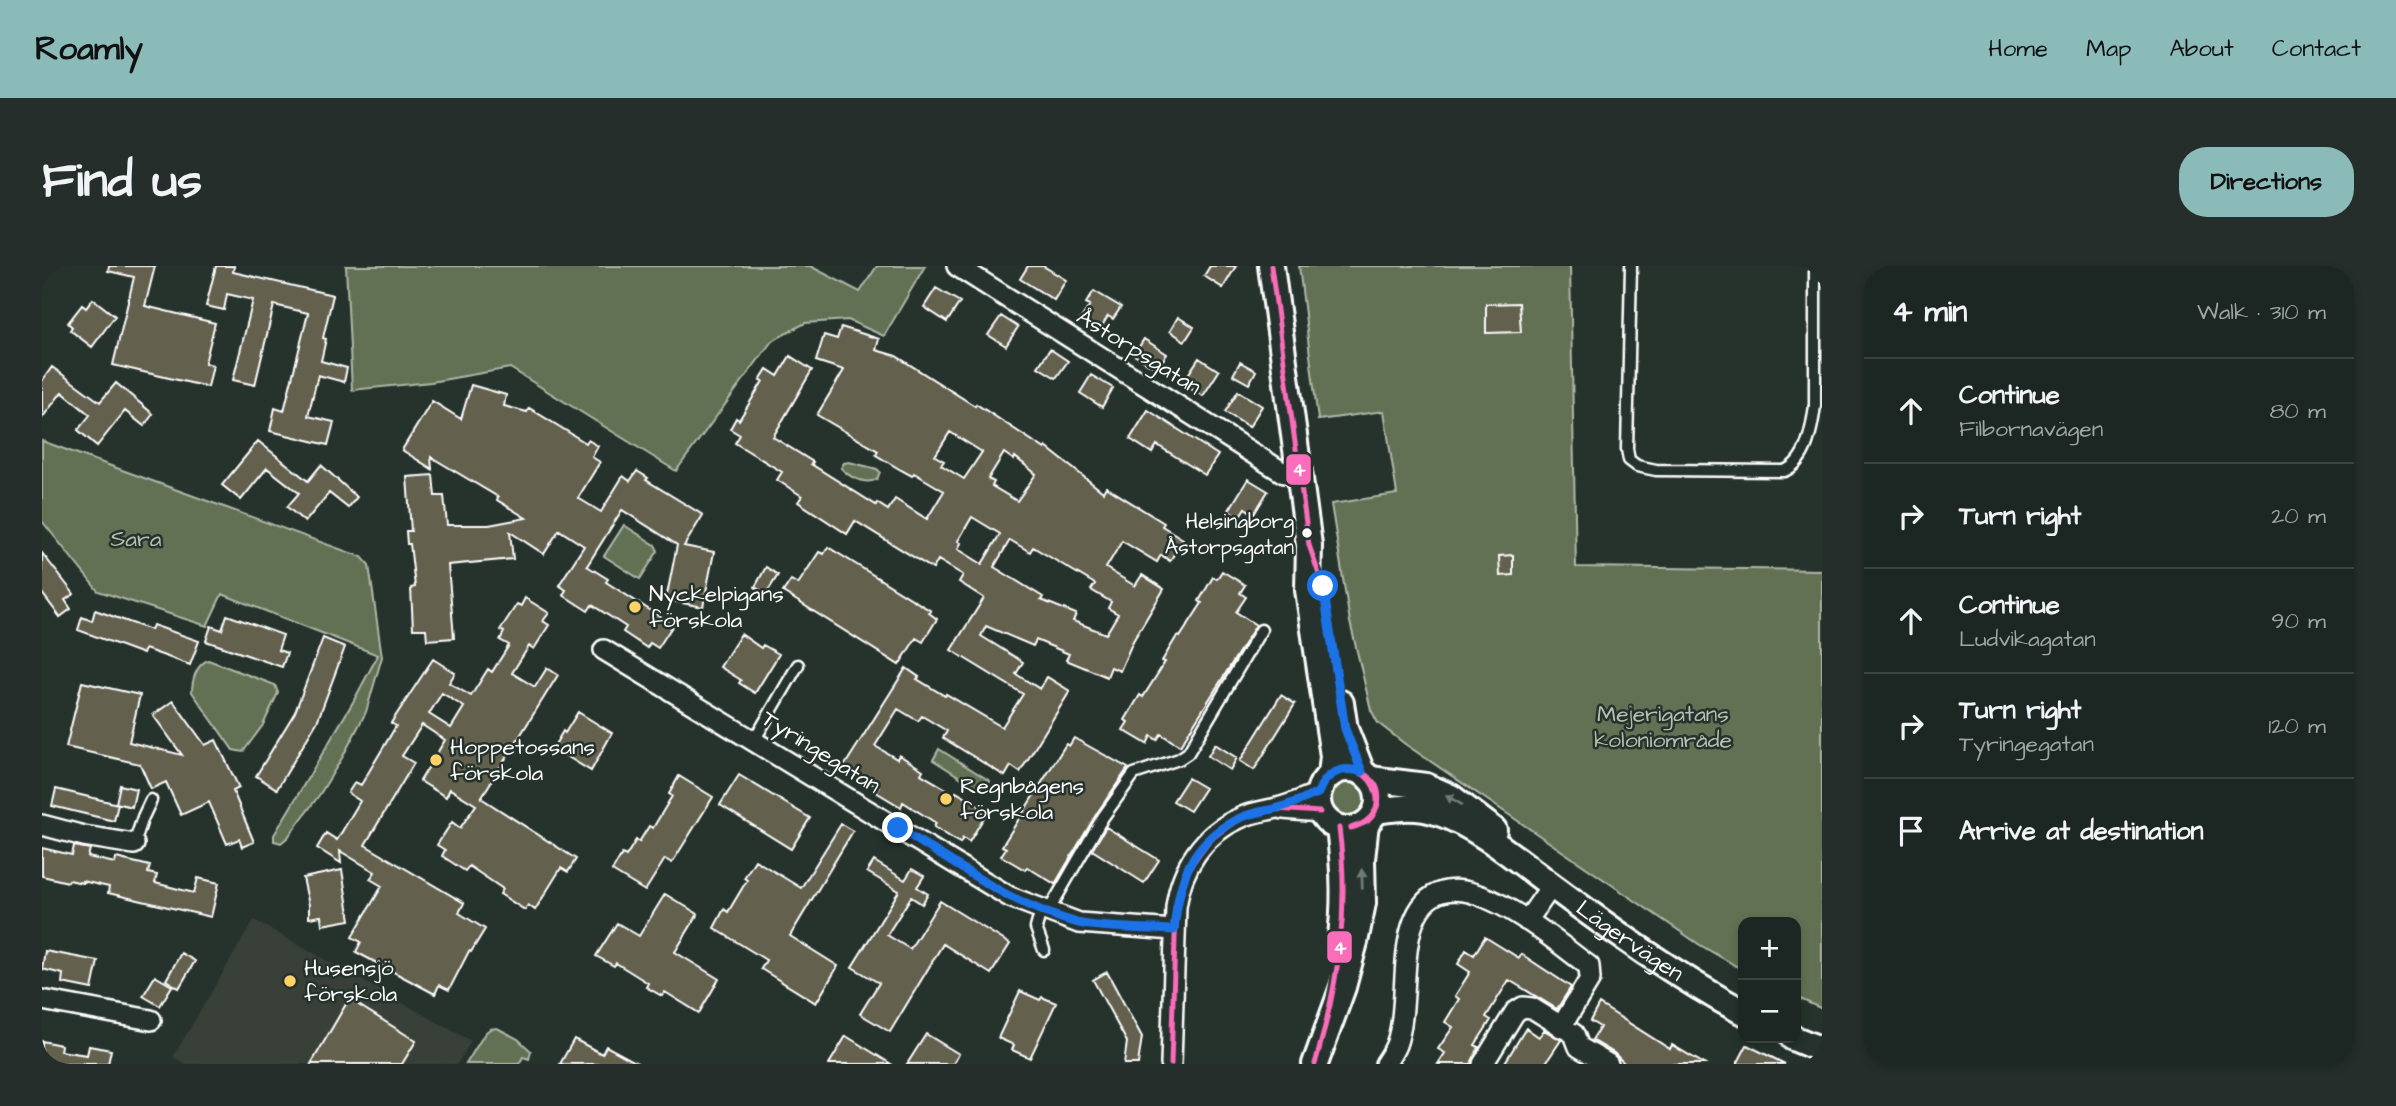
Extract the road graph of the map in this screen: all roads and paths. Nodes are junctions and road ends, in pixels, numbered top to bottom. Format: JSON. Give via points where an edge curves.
{"nodes":[{"id":1,"x":957,"y":266,"type":"edge"},
{"id":2,"x":1271,"y":266,"type":"edge"},
{"id":3,"x":1631,"y":266,"type":"edge"},
{"id":4,"x":1815,"y":266,"type":"edge"},
{"id":5,"x":1298,"y":472,"type":"junction"},
{"id":6,"x":1309,"y":545,"type":"junction"},
{"id":7,"x":1261,"y":630,"type":"dead end"},
{"id":8,"x":604,"y":650,"type":"dead end"},
{"id":9,"x":798,"y":665,"type":"dead end"},
{"id":10,"x":755,"y":739,"type":"junction"},
{"id":11,"x":1366,"y":776,"type":"junction"},
{"id":12,"x":1323,"y":793,"type":"junction"},
{"id":13,"x":152,"y":800,"type":"dead end"},
{"id":14,"x":1371,"y":817,"type":"junction"},
{"id":15,"x":42,"y":825,"type":"edge"},
{"id":16,"x":1339,"y":828,"type":"junction"},
{"id":17,"x":134,"y":844,"type":"joint"},
{"id":18,"x":1522,"y":862,"type":"junction"},
{"id":19,"x":1552,"y":886,"type":"junction"},
{"id":20,"x":1044,"y":911,"type":"junction"},
{"id":21,"x":1527,"y":921,"type":"junction"},
{"id":22,"x":1174,"y":930,"type":"junction"},
{"id":23,"x":1044,"y":950,"type":"dead end"},
{"id":24,"x":42,"y":1000,"type":"edge"},
{"id":25,"x":1738,"y":1009,"type":"edge"},
{"id":26,"x":151,"y":1020,"type":"dead end"},
{"id":27,"x":1561,"y":1027,"type":"junction"},
{"id":28,"x":1323,"y":1039,"type":"junction"},
{"id":29,"x":1801,"y":1041,"type":"edge"},
{"id":30,"x":1822,"y":1050,"type":"edge"},
{"id":31,"x":1171,"y":1064,"type":"edge"},
{"id":32,"x":1315,"y":1064,"type":"edge"},
{"id":33,"x":1385,"y":1064,"type":"edge"},
{"id":34,"x":1483,"y":1064,"type":"edge"},
{"id":35,"x":1608,"y":1064,"type":"edge"}],
"edges":[{"from":1,"to":5,"type":"street","name":"Åstorpsgatan","via":[[1284,473]]},
{"from":2,"to":5,"type":"street"},
{"from":3,"to":4,"type":"lane","via":[[1629,460],[1656,470],[1784,471],[1799,460],[1815,406]]},
{"from":5,"to":6,"type":"street"},
{"from":6,"to":11,"type":"street","via":[[1323,586],[1345,729]]},
{"from":6,"to":12,"type":"street","via":[[1308,590],[1333,756]]},
{"from":7,"to":20,"type":"lane","via":[[1188,753],[1134,774]]},
{"from":8,"to":10,"type":"street","name":"Tyringegatan"},
{"from":9,"to":10,"type":"lane"},
{"from":10,"to":20,"type":"street","name":"Tyringegatan","via":[[1010,897]]},
{"from":11,"to":12,"type":"street","via":[[1346,769]]},
{"from":11,"to":14,"type":"street","via":[[1377,794]]},
{"from":18,"to":11,"type":"street","name":"Lägervägen","one_way":true,"via":[[1499,833],[1451,797],[1426,786]]},
{"from":12,"to":16,"type":"street","via":[[1331,825]]},
{"from":12,"to":22,"type":"street","via":[[1242,817],[1199,849],[1181,882]]},
{"from":13,"to":17,"type":"lane"},
{"from":14,"to":16,"type":"street","via":[[1349,830]]},
{"from":14,"to":18,"type":"street","name":"Lägervägen","via":[[1408,807],[1442,814]]},
{"from":28,"to":14,"type":"street","one_way":true,"via":[[1343,987],[1363,903],[1362,859]]},
{"from":15,"to":17,"type":"street"},
{"from":16,"to":28,"type":"street","via":[[1344,915]]},
{"from":18,"to":19,"type":"street","name":"Lägervägen"},
{"from":19,"to":21,"type":"street"},
{"from":19,"to":25,"type":"street","name":"Lägervägen","via":[[1657,960]]},
{"from":20,"to":22,"type":"street","name":"Tyringegatan","via":[[1080,923]]},
{"from":20,"to":23,"type":"lane","via":[[1036,928]]},
{"from":21,"to":27,"type":"street","via":[[1589,966],[1590,979]]},
{"from":21,"to":33,"type":"street","via":[[1489,898],[1461,890],[1445,890],[1419,908],[1408,944],[1396,1045]]},
{"from":22,"to":31,"type":"street"},
{"from":24,"to":26,"type":"street"},
{"from":27,"to":34,"type":"street","via":[[1532,1008],[1522,1007]]},
{"from":27,"to":35,"type":"street","via":[[1574,1034],[1579,1047]]},
{"from":28,"to":32,"type":"street"},
{"from":29,"to":30,"type":"street"}]}
